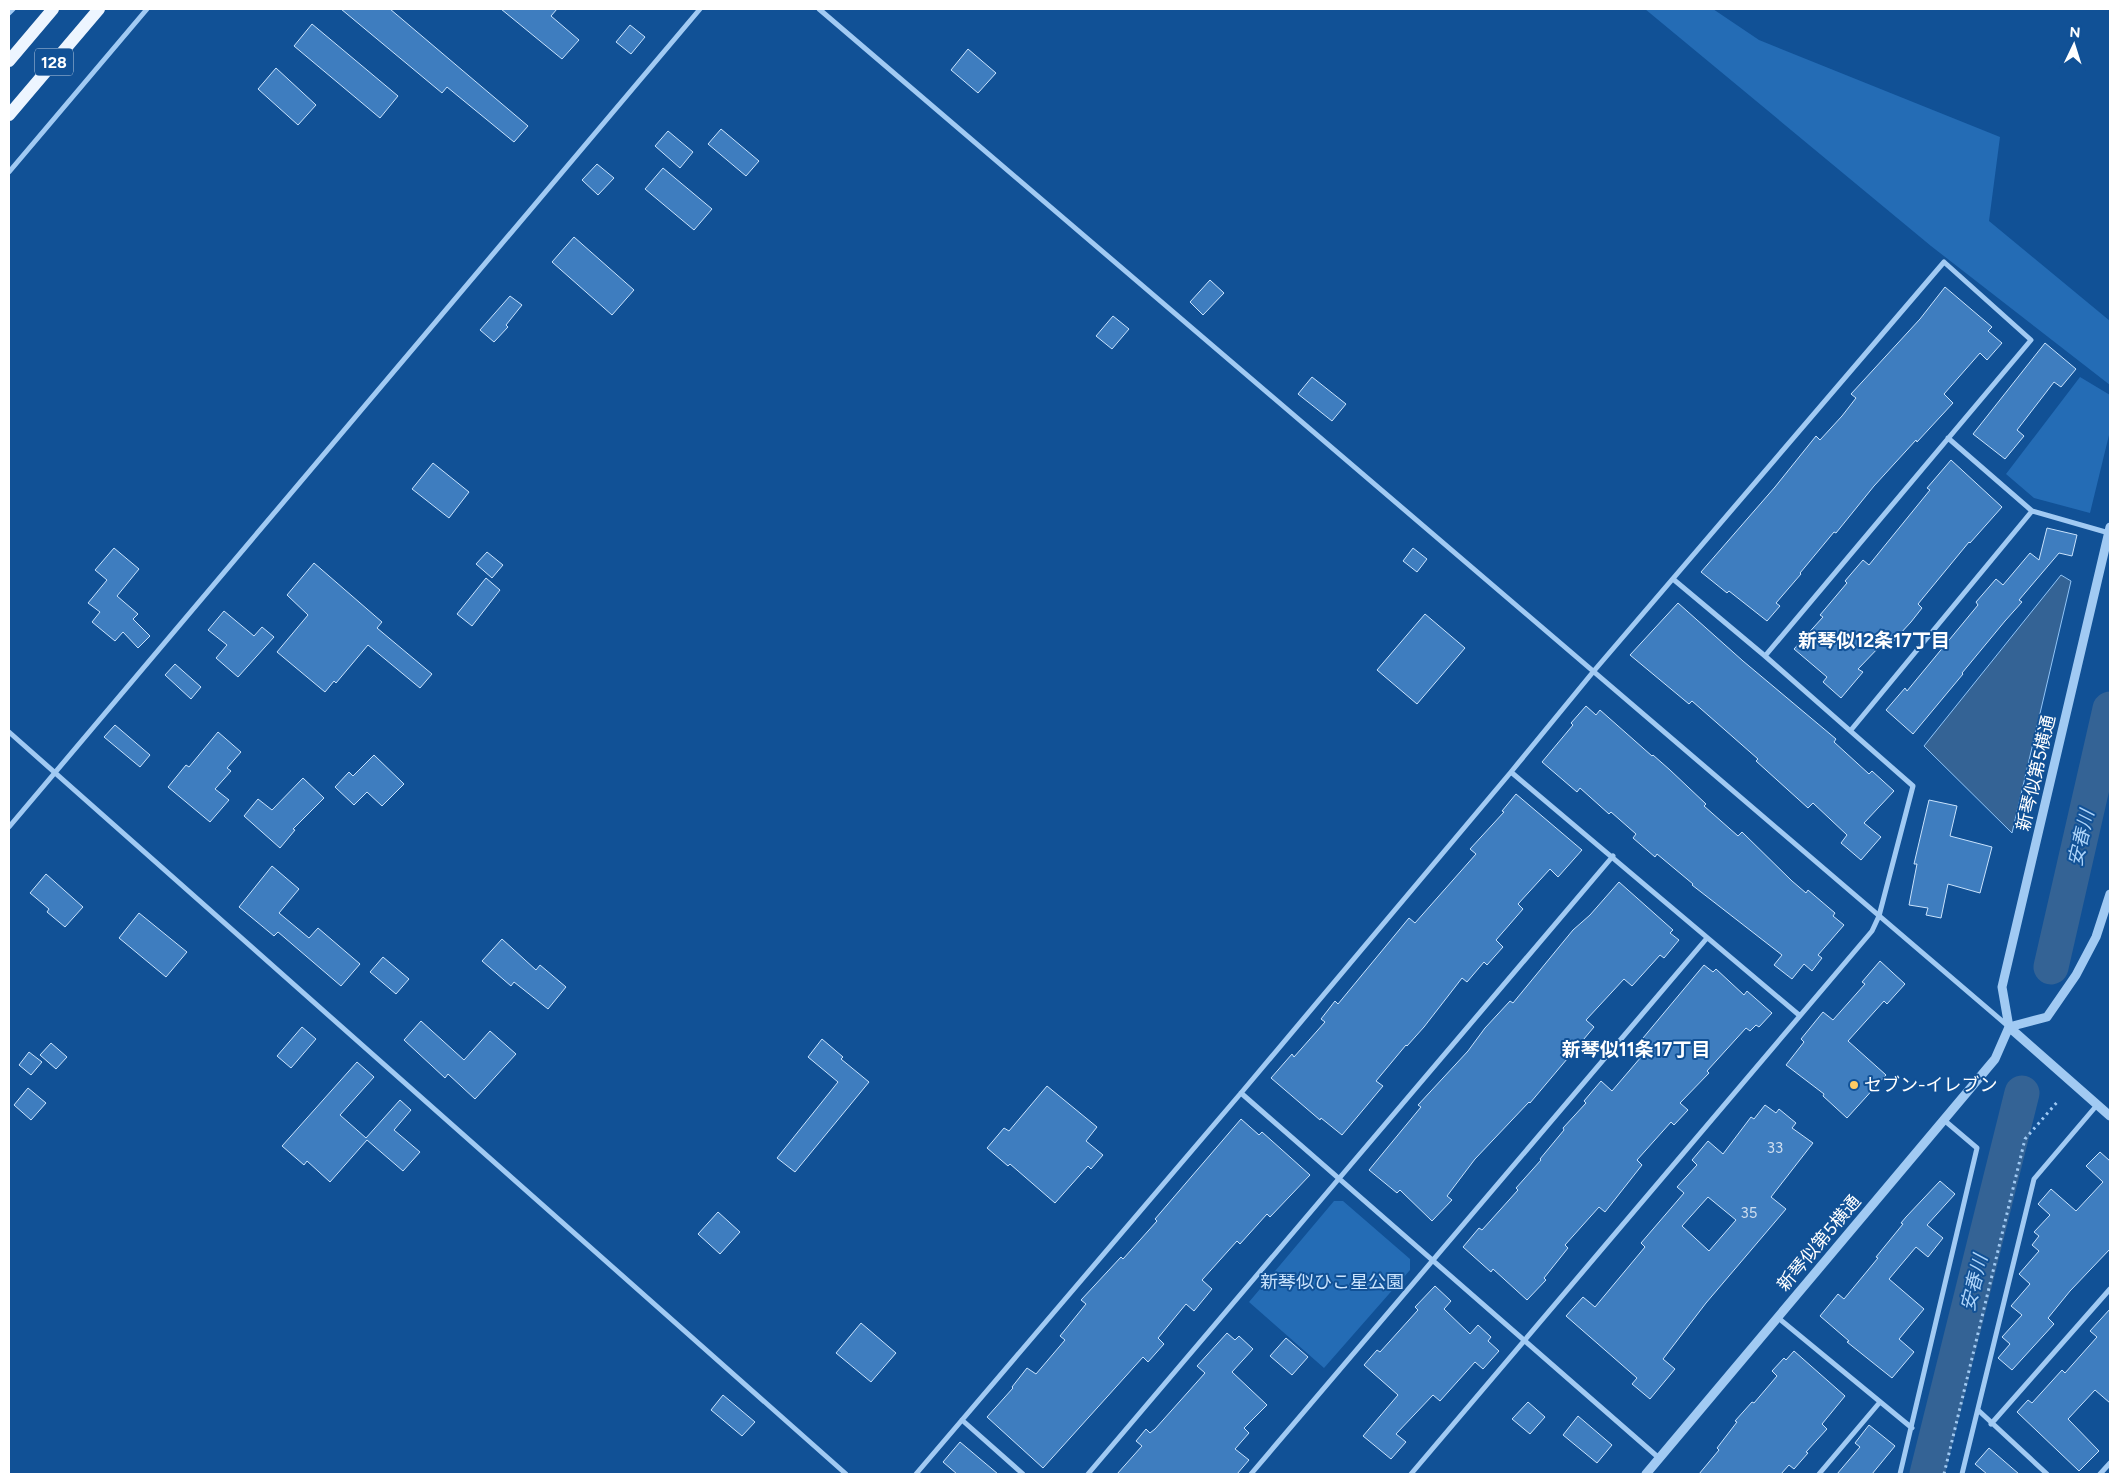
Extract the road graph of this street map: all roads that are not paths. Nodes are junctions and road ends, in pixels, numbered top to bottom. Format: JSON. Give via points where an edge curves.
{"nodes":[{"id":1,"x":13,"y":9,"type":"edge"},
{"id":2,"x":53,"y":9,"type":"edge"},
{"id":3,"x":99,"y":9,"type":"edge"},
{"id":4,"x":147,"y":9,"type":"edge"},
{"id":5,"x":700,"y":9,"type":"edge"},
{"id":6,"x":819,"y":9,"type":"edge"},
{"id":7,"x":9,"y":13,"type":"edge"},
{"id":8,"x":9,"y":61,"type":"edge"},
{"id":9,"x":9,"y":115,"type":"edge"},
{"id":10,"x":9,"y":172,"type":"edge"},
{"id":11,"x":1948,"y":438,"type":"junction"},
{"id":12,"x":2032,"y":511,"type":"junction"},
{"id":13,"x":2110,"y":530,"type":"edge"},
{"id":14,"x":1673,"y":579,"type":"junction"},
{"id":15,"x":1765,"y":656,"type":"junction"},
{"id":16,"x":1593,"y":672,"type":"junction"},
{"id":17,"x":1851,"y":730,"type":"junction"},
{"id":18,"x":9,"y":732,"type":"edge"},
{"id":19,"x":1511,"y":772,"type":"junction"},
{"id":20,"x":54,"y":774,"type":"junction"},
{"id":21,"x":9,"y":827,"type":"edge"},
{"id":22,"x":1613,"y":856,"type":"junction"},
{"id":23,"x":2110,"y":894,"type":"edge"},
{"id":24,"x":1879,"y":916,"type":"junction"},
{"id":25,"x":1707,"y":938,"type":"junction"},
{"id":26,"x":1799,"y":1015,"type":"junction"},
{"id":27,"x":2009,"y":1027,"type":"junction"},
{"id":28,"x":1241,"y":1093,"type":"junction"},
{"id":29,"x":2097,"y":1105,"type":"junction"},
{"id":30,"x":2109,"y":1114,"type":"edge"},
{"id":31,"x":1944,"y":1120,"type":"junction"},
{"id":32,"x":1339,"y":1178,"type":"junction"},
{"id":33,"x":1433,"y":1260,"type":"junction"},
{"id":34,"x":2110,"y":1289,"type":"edge"},
{"id":35,"x":1778,"y":1317,"type":"junction"},
{"id":36,"x":1525,"y":1340,"type":"junction"},
{"id":37,"x":1880,"y":1402,"type":"junction"},
{"id":38,"x":1978,"y":1410,"type":"junction"},
{"id":39,"x":962,"y":1420,"type":"junction"},
{"id":40,"x":1991,"y":1424,"type":"junction"},
{"id":41,"x":1912,"y":1428,"type":"junction"},
{"id":42,"x":1660,"y":1458,"type":"junction"},
{"id":43,"x":2110,"y":1463,"type":"edge"},
{"id":44,"x":846,"y":1474,"type":"edge"},
{"id":45,"x":916,"y":1474,"type":"edge"},
{"id":46,"x":1023,"y":1474,"type":"edge"},
{"id":47,"x":1088,"y":1474,"type":"edge"},
{"id":48,"x":1251,"y":1474,"type":"edge"},
{"id":49,"x":1411,"y":1474,"type":"edge"},
{"id":50,"x":1646,"y":1474,"type":"edge"},
{"id":51,"x":1819,"y":1474,"type":"edge"},
{"id":52,"x":1900,"y":1474,"type":"edge"},
{"id":53,"x":1962,"y":1474,"type":"edge"},
{"id":54,"x":2047,"y":1474,"type":"edge"},
{"id":55,"x":2100,"y":1474,"type":"edge"}],
"edges":[{"from":1,"to":7,"type":"street"},
{"from":2,"to":8,"type":"main road","number":"128"},
{"from":3,"to":9,"type":"main road","number":"128"},
{"from":4,"to":10,"type":"street"},
{"from":5,"to":20,"type":"street"},
{"from":6,"to":16,"type":"street"},
{"from":11,"to":12,"type":"street"},
{"from":11,"to":14,"type":"street","via":[[2031,340],[1944,262]]},
{"from":11,"to":15,"type":"street"},
{"from":12,"to":13,"type":"street"},
{"from":12,"to":17,"type":"street"},
{"from":13,"to":27,"type":"street","name":"新琴似第5横通","via":[[2002,987]]},
{"from":14,"to":15,"type":"street"},
{"from":14,"to":16,"type":"street"},
{"from":15,"to":17,"type":"street"},
{"from":16,"to":19,"type":"street"},
{"from":16,"to":24,"type":"street"},
{"from":17,"to":24,"type":"street","via":[[1913,786]]},
{"from":18,"to":20,"type":"street"},
{"from":19,"to":22,"type":"street"},
{"from":19,"to":28,"type":"street"},
{"from":20,"to":21,"type":"street"},
{"from":20,"to":44,"type":"street"},
{"from":22,"to":25,"type":"street"},
{"from":22,"to":32,"type":"street"},
{"from":23,"to":27,"type":"street","via":[[2096,937],[2048,1017]]},
{"from":24,"to":26,"type":"street","via":[[1872,930]]},
{"from":24,"to":27,"type":"street"},
{"from":25,"to":26,"type":"street"},
{"from":25,"to":33,"type":"street"},
{"from":26,"to":36,"type":"street"},
{"from":27,"to":29,"type":"street"},
{"from":27,"to":31,"type":"street","name":"新琴似第5横通","via":[[1995,1059]]},
{"from":28,"to":32,"type":"street"},
{"from":28,"to":39,"type":"street"},
{"from":29,"to":30,"type":"street"},
{"from":29,"to":38,"type":"street","via":[[2034,1179]]},
{"from":31,"to":35,"type":"street","name":"新琴似第5横通"},
{"from":31,"to":41,"type":"street","via":[[1977,1148]]},
{"from":32,"to":33,"type":"street"},
{"from":32,"to":47,"type":"street"},
{"from":33,"to":36,"type":"street"},
{"from":33,"to":48,"type":"street"},
{"from":34,"to":40,"type":"street"},
{"from":35,"to":37,"type":"street"},
{"from":35,"to":42,"type":"street","name":"新琴似第5横通"},
{"from":36,"to":42,"type":"street"},
{"from":36,"to":49,"type":"street"},
{"from":37,"to":41,"type":"street"},
{"from":37,"to":51,"type":"street"},
{"from":38,"to":40,"type":"street"},
{"from":38,"to":53,"type":"street"},
{"from":39,"to":45,"type":"street"},
{"from":39,"to":46,"type":"street"},
{"from":40,"to":54,"type":"street"},
{"from":41,"to":52,"type":"street"},
{"from":42,"to":50,"type":"street","name":"新琴似第5横通"},
{"from":43,"to":55,"type":"street"}]}
